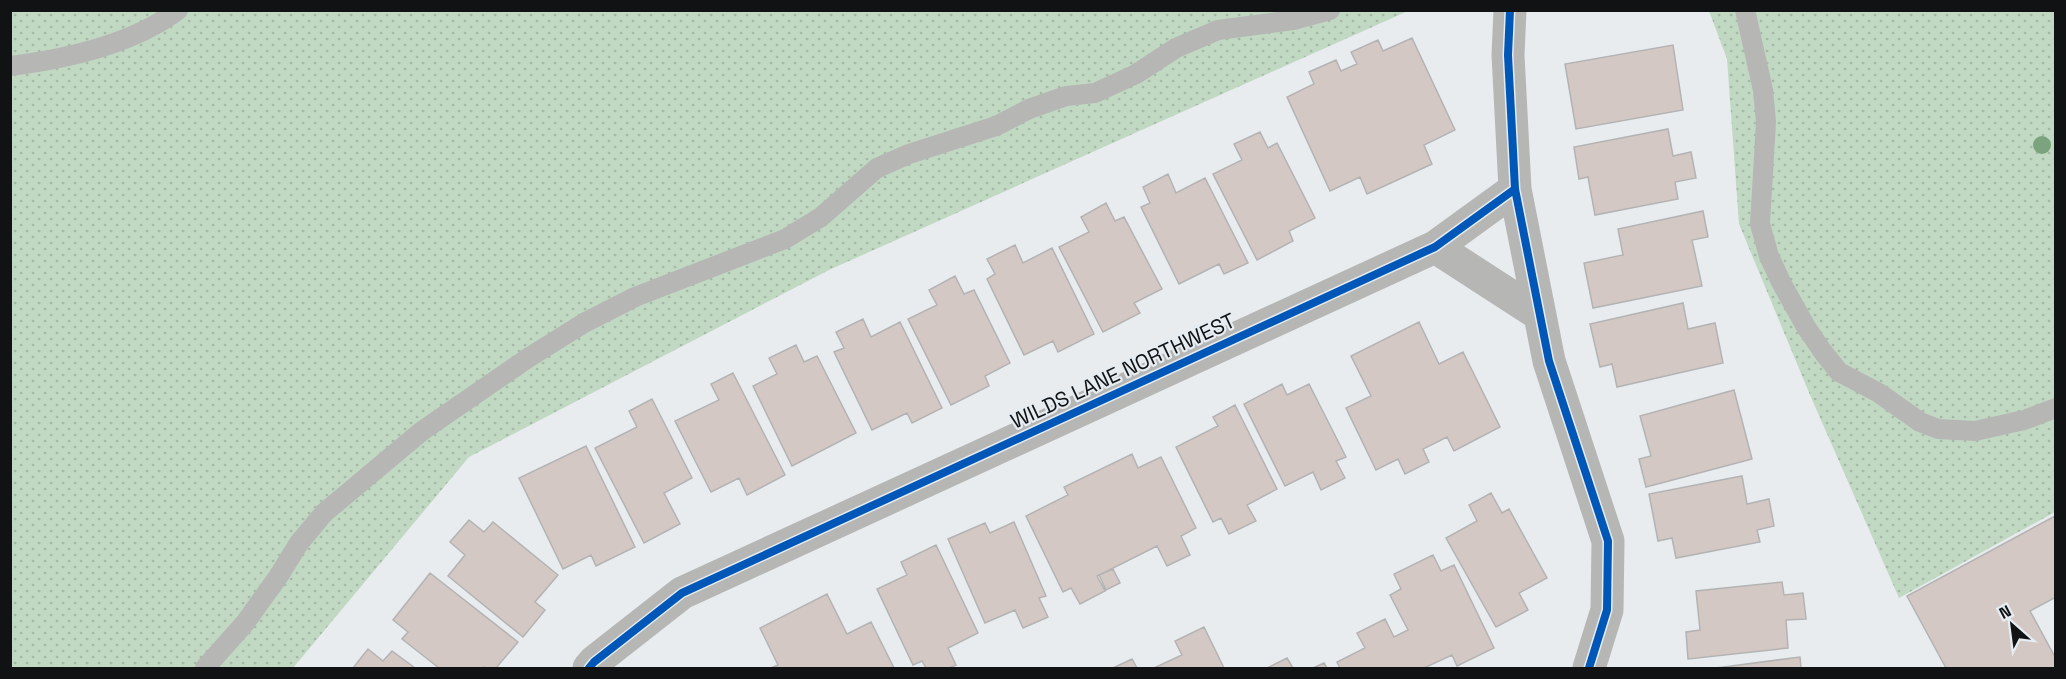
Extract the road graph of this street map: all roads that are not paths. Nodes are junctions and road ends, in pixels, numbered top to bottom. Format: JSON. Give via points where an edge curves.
{"nodes":[{"id":1,"x":178,"y":10,"type":"edge"},
{"id":2,"x":1330,"y":10,"type":"edge"},
{"id":3,"x":1510,"y":10,"type":"edge"},
{"id":4,"x":1745,"y":10,"type":"edge"},
{"id":5,"x":10,"y":66,"type":"edge"},
{"id":6,"x":1515,"y":189,"type":"junction"},
{"id":7,"x":1434,"y":247,"type":"junction"},
{"id":8,"x":1540,"y":315,"type":"junction"},
{"id":9,"x":2055,"y":408,"type":"edge"},
{"id":10,"x":205,"y":669,"type":"edge"},
{"id":11,"x":589,"y":669,"type":"edge"},
{"id":12,"x":1589,"y":669,"type":"edge"}],
"edges":[{"from":1,"to":5,"type":"lane","via":[[141,33],[114,43]]},
{"from":2,"to":10,"type":"lane","via":[[1293,20],[1218,30],[1176,48],[1136,74],[1095,93],[1065,96],[996,126],[909,154],[877,168],[821,217],[785,239],[635,297],[584,323],[422,431],[324,513],[245,623]]},
{"from":3,"to":6,"type":"street","via":[[1508,55]]},
{"from":4,"to":9,"type":"lane","via":[[1766,122],[1760,224],[1768,256],[1823,352],[1839,372],[1938,429],[1975,430],[2024,420]]},
{"from":6,"to":7,"type":"street","name":"WILDS LANE NORTHWEST"},
{"from":6,"to":8,"type":"street"},
{"from":7,"to":8,"type":"street"},
{"from":7,"to":11,"type":"street","name":"WILDS LANE NORTHWEST","via":[[681,593]]},
{"from":8,"to":12,"type":"street","via":[[1549,360],[1608,541],[1607,610]]}]}
